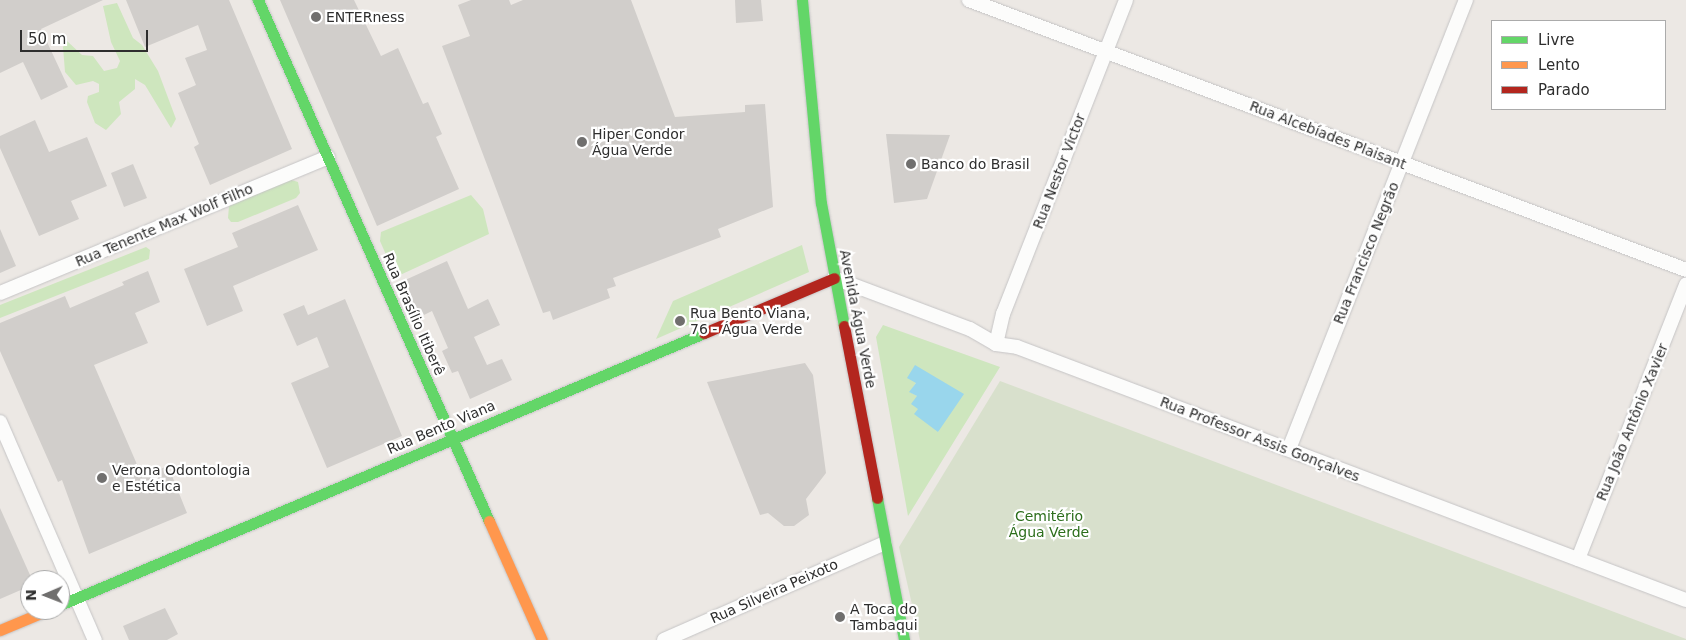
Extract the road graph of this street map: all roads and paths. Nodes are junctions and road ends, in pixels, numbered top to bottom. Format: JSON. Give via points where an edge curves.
{"nodes":[{"id":1,"x":258,"y":0,"type":"edge"},
{"id":2,"x":802,"y":0,"type":"edge"},
{"id":3,"x":969,"y":0,"type":"edge"},
{"id":4,"x":1126,"y":0,"type":"edge"},
{"id":5,"x":1466,"y":0,"type":"edge"},
{"id":6,"x":1106,"y":52,"type":"junction"},
{"id":7,"x":328,"y":157,"type":"junction"},
{"id":8,"x":1402,"y":163,"type":"junction"},
{"id":9,"x":1686,"y":270,"type":"edge"},
{"id":10,"x":834,"y":278,"type":"junction"},
{"id":11,"x":1686,"y":285,"type":"edge"},
{"id":12,"x":0,"y":294,"type":"edge"},
{"id":13,"x":996,"y":344,"type":"junction"},
{"id":14,"x":0,"y":422,"type":"edge"},
{"id":15,"x":452,"y":439,"type":"junction"},
{"id":16,"x":1289,"y":450,"type":"junction"},
{"id":17,"x":885,"y":543,"type":"junction"},
{"id":18,"x":1578,"y":559,"type":"junction"},
{"id":19,"x":77,"y":598,"type":"junction"},
{"id":20,"x":1686,"y":600,"type":"edge"},
{"id":21,"x":70,"y":601,"type":"edge"},
{"id":22,"x":24,"y":620,"type":"edge"},
{"id":23,"x":0,"y":630,"type":"edge"},
{"id":24,"x":96,"y":640,"type":"edge"},
{"id":25,"x":542,"y":640,"type":"edge"},
{"id":26,"x":664,"y":640,"type":"edge"},
{"id":27,"x":904,"y":640,"type":"edge"}],
"edges":[{"from":1,"to":7,"type":"main road","name":"Rua Brasílio Itiberê"},
{"from":2,"to":10,"type":"main road","name":"Avenida Água Verde","via":[[814,146]]},
{"from":3,"to":6,"type":"street","name":"Rua Alcebíades Plaisant"},
{"from":4,"to":6,"type":"street","name":"Rua Nestor Victor"},
{"from":5,"to":8,"type":"street","name":"Rua Francisco Negrão"},
{"from":6,"to":8,"type":"street","name":"Rua Alcebíades Plaisant"},
{"from":6,"to":13,"type":"street","name":"Rua Nestor Victor","via":[[1003,314]]},
{"from":7,"to":12,"type":"street","name":"Rua Tenente Max Wolf Filho"},
{"from":7,"to":15,"type":"main road","name":"Rua Brasílio Itiberê"},
{"from":8,"to":9,"type":"street","name":"Rua Alcebíades Plaisant"},
{"from":8,"to":16,"type":"street","name":"Rua Francisco Negrão"},
{"from":10,"to":13,"type":"street","name":"Rua Professor Assis Gonçalves","via":[[970,329]]},
{"from":10,"to":15,"type":"main road","name":"Rua Bento Viana"},
{"from":10,"to":17,"type":"main road","name":"Avenida Água Verde"},
{"from":11,"to":18,"type":"street","name":"Rua João Antônio Xavier"},
{"from":13,"to":16,"type":"street","name":"Rua Professor Assis Gonçalves","via":[[1018,347]]},
{"from":14,"to":19,"type":"street"},
{"from":15,"to":19,"type":"main road","name":"Rua Bento Viana"},
{"from":15,"to":25,"type":"main road","name":"Rua Brasílio Itiberê"},
{"from":16,"to":18,"type":"street","name":"Rua Professor Assis Gonçalves"},
{"from":17,"to":26,"type":"street","name":"Rua Silveira Peixoto"},
{"from":17,"to":27,"type":"main road","name":"Avenida Água Verde"},
{"from":18,"to":20,"type":"street","name":"Rua Professor Assis Gonçalves"},
{"from":19,"to":21,"type":"main road","name":"Rua Bento Viana"},
{"from":19,"to":24,"type":"street"},
{"from":22,"to":23,"type":"main road"}]}
